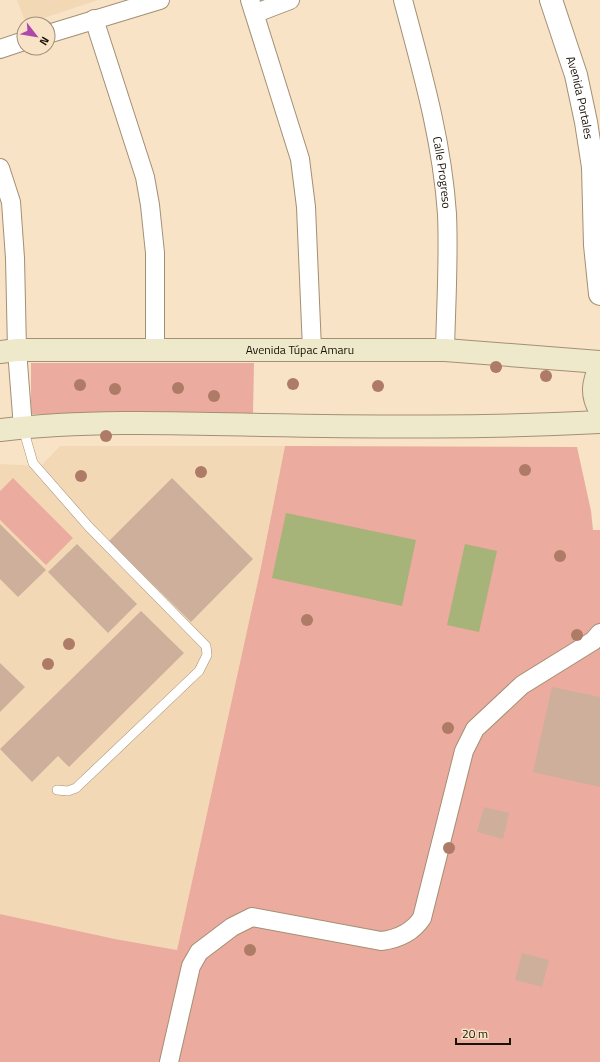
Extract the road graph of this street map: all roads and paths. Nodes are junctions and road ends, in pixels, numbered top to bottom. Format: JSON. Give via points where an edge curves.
{"nodes":[{"id":1,"x":160,"y":0,"type":"edge"},
{"id":2,"x":290,"y":0,"type":"edge"},
{"id":3,"x":403,"y":0,"type":"edge"},
{"id":4,"x":551,"y":0,"type":"edge"},
{"id":5,"x":253,"y":6,"type":"edge"},
{"id":6,"x":94,"y":19,"type":"junction"},
{"id":7,"x":56,"y":31,"type":"edge"},
{"id":8,"x":16,"y":44,"type":"edge"},
{"id":9,"x":0,"y":49,"type":"edge"},
{"id":10,"x":0,"y":168,"type":"edge"},
{"id":11,"x":6,"y":203,"type":"edge"},
{"id":12,"x":600,"y":294,"type":"edge"},
{"id":13,"x":156,"y":349,"type":"junction"},
{"id":14,"x":312,"y":349,"type":"junction"},
{"id":15,"x":445,"y":350,"type":"junction"},
{"id":16,"x":8,"y":351,"type":"edge"},
{"id":17,"x":600,"y":362,"type":"edge"},
{"id":18,"x":600,"y":367,"type":"edge"},
{"id":19,"x":600,"y":410,"type":"edge"},
{"id":20,"x":600,"y":422,"type":"edge"},
{"id":21,"x":23,"y":428,"type":"junction"},
{"id":22,"x":0,"y":430,"type":"edge"},
{"id":23,"x":600,"y":633,"type":"edge"},
{"id":24,"x":57,"y":790,"type":"dead end"},
{"id":25,"x":170,"y":1062,"type":"edge"}],
"edges":[{"from":1,"to":6,"type":"street"},
{"from":2,"to":5,"type":"street"},
{"from":3,"to":15,"type":"street","name":"Calle Progreso","via":[[429,95],[440,154],[447,214]]},
{"from":4,"to":12,"type":"street","name":"Avenida Portales","via":[[576,75],[586,122],[593,167],[595,245]]},
{"from":5,"to":14,"type":"street","via":[[300,159],[306,206]]},
{"from":6,"to":7,"type":"street"},
{"from":6,"to":13,"type":"street","via":[[145,177],[155,254]]},
{"from":8,"to":9,"type":"street"},
{"from":10,"to":11,"type":"street"},
{"from":11,"to":16,"type":"street","via":[[15,258]]},
{"from":13,"to":14,"type":"main road","name":"Avenida Túpac Amaru"},
{"from":13,"to":16,"type":"main road","name":"Avenida Túpac Amaru"},
{"from":14,"to":15,"type":"main road","name":"Avenida Túpac Amaru"},
{"from":15,"to":17,"type":"main road","name":"Avenida Túpac Amaru"},
{"from":16,"to":21,"type":"street"},
{"from":18,"to":19,"type":"main road","via":[[594,379],[593,391]]},
{"from":20,"to":21,"type":"main road","via":[[541,425],[348,426],[134,423]]},
{"from":21,"to":22,"type":"main road"},
{"from":21,"to":24,"type":"lane","via":[[33,463],[88,527],[206,646],[207,655],[199,671],[76,788],[68,791]]},
{"from":23,"to":25,"type":"street","via":[[522,685],[475,729],[464,751],[422,918],[417,926],[395,939],[381,941],[252,917],[232,927],[199,952],[190,966]]}]}
